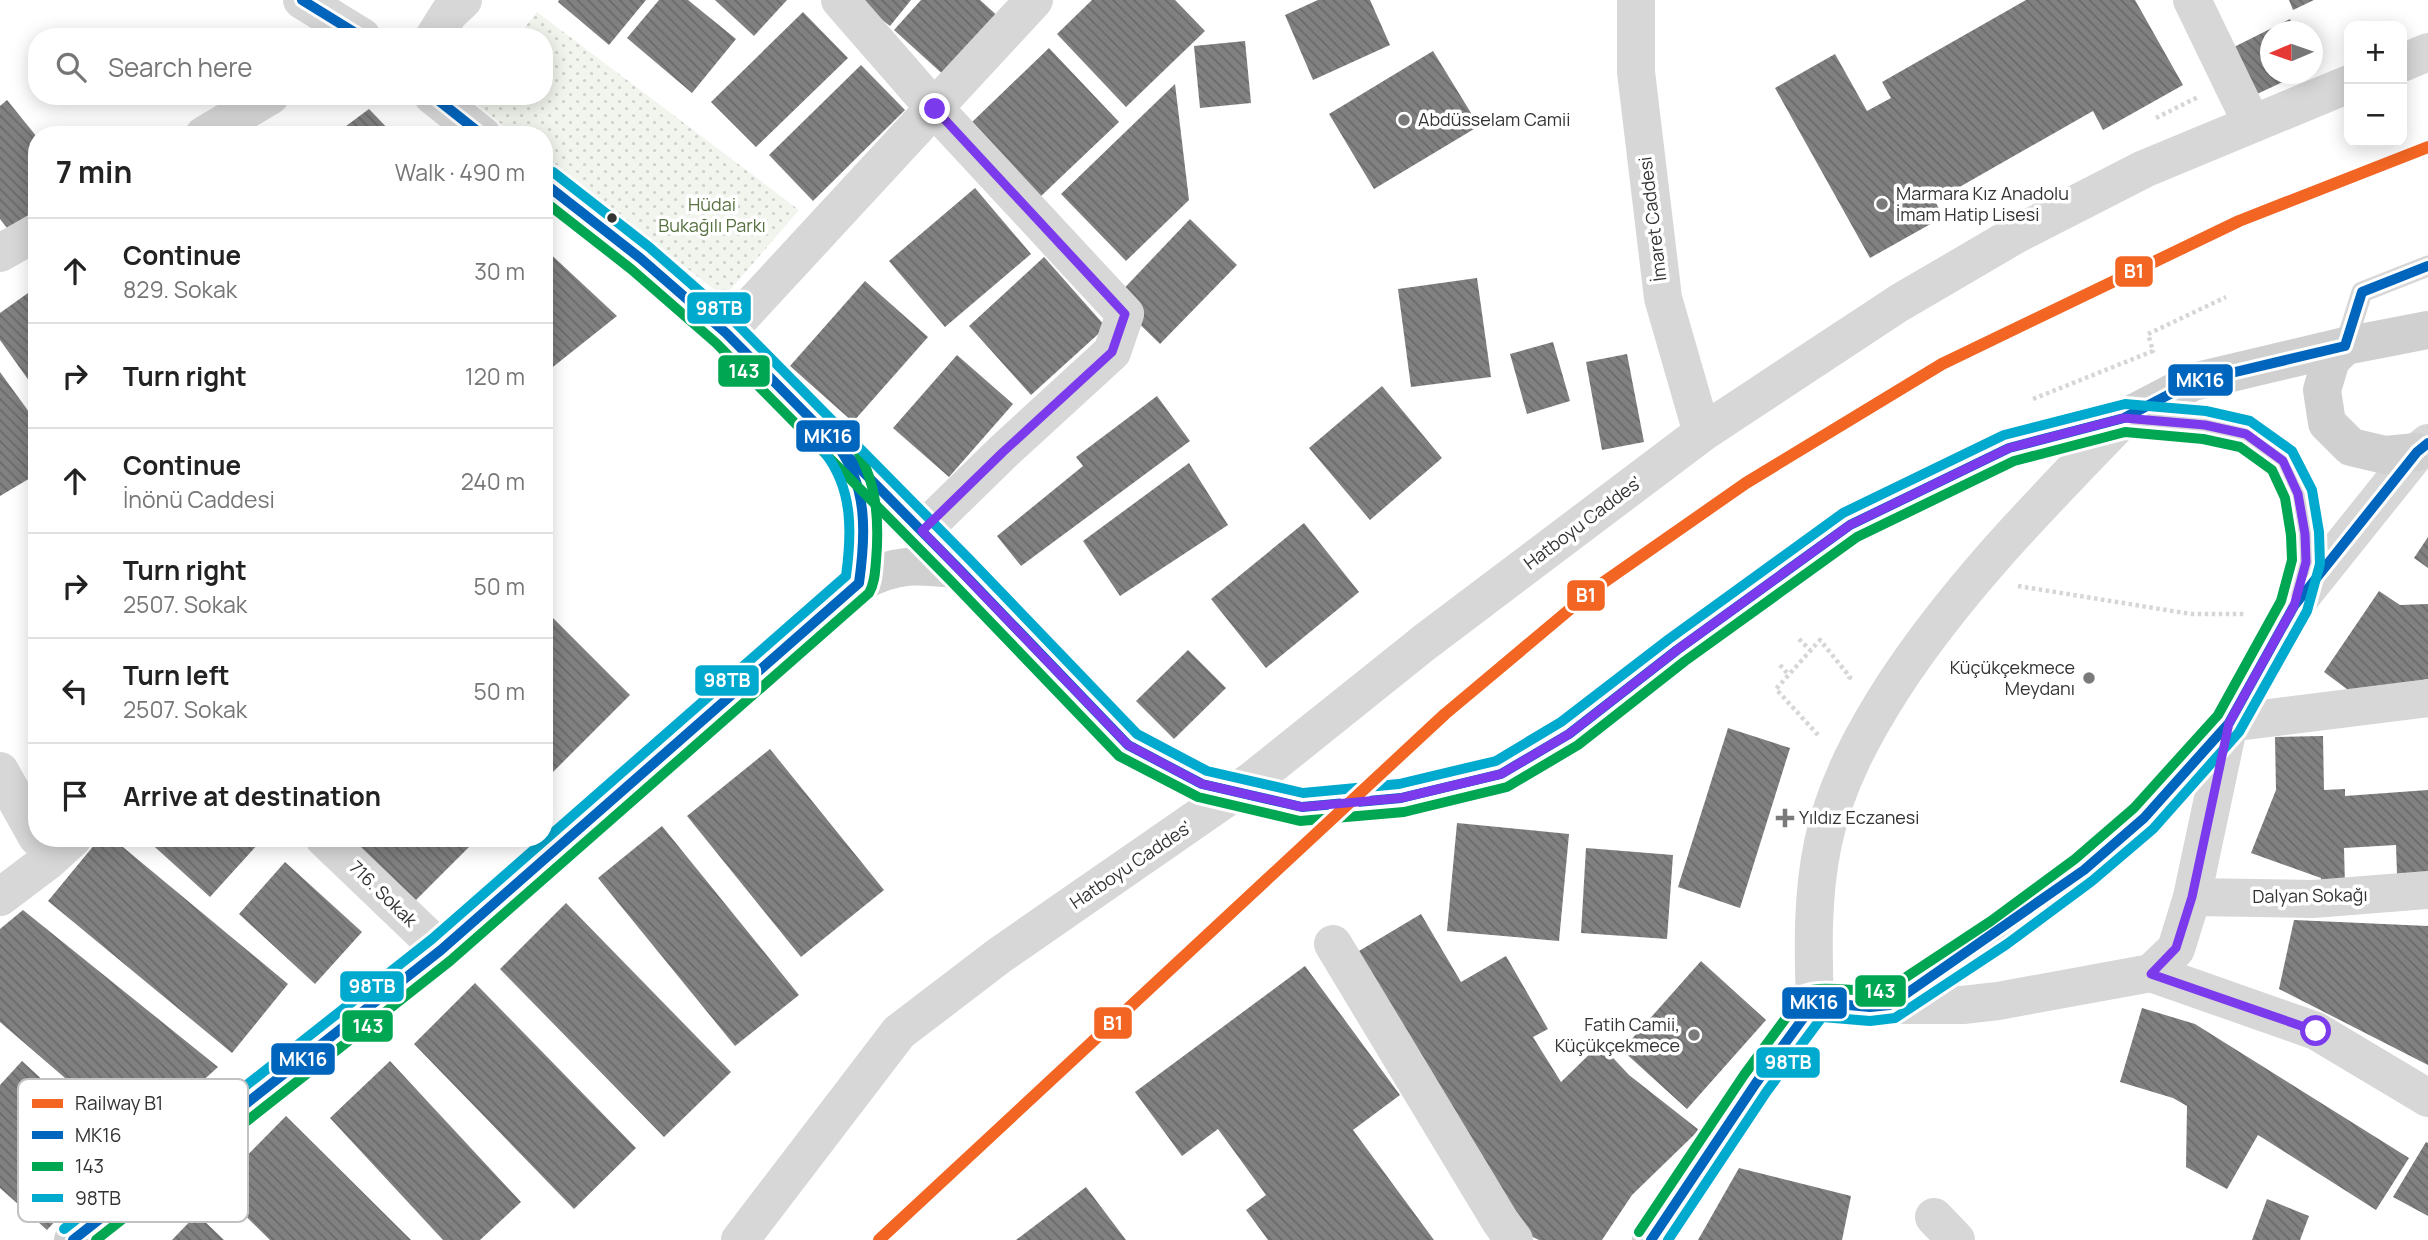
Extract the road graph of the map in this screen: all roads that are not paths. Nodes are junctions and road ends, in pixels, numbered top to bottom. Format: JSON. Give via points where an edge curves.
{"nodes":[{"id":1,"x":302,"y":0,"type":"edge"},
{"id":2,"x":840,"y":0,"type":"edge"},
{"id":3,"x":1034,"y":0,"type":"edge"},
{"id":4,"x":1636,"y":0,"type":"edge"},
{"id":5,"x":2192,"y":0,"type":"edge"},
{"id":6,"x":347,"y":28,"type":"edge"},
{"id":7,"x":2428,"y":52,"type":"edge"},
{"id":8,"x":2407,"y":61,"type":"edge"},
{"id":9,"x":2344,"y":86,"type":"edge"},
{"id":10,"x":255,"y":105,"type":"edge"},
{"id":11,"x":444,"y":105,"type":"edge"},
{"id":12,"x":935,"y":109,"type":"junction"},
{"id":13,"x":2252,"y":124,"type":"junction"},
{"id":14,"x":219,"y":126,"type":"edge"},
{"id":15,"x":471,"y":126,"type":"edge"},
{"id":16,"x":553,"y":190,"type":"edge"},
{"id":17,"x":28,"y":237,"type":"edge"},
{"id":18,"x":0,"y":253,"type":"edge"},
{"id":19,"x":2428,"y":266,"type":"edge"},
{"id":20,"x":2428,"y":330,"type":"edge"},
{"id":21,"x":726,"y":334,"type":"junction"},
{"id":22,"x":2345,"y":346,"type":"junction"},
{"id":23,"x":2124,"y":418,"type":"junction"},
{"id":24,"x":1702,"y":433,"type":"junction"},
{"id":25,"x":2423,"y":447,"type":"edge"},
{"id":26,"x":849,"y":457,"type":"junction"},
{"id":27,"x":922,"y":531,"type":"junction"},
{"id":28,"x":960,"y":570,"type":"junction"},
{"id":29,"x":859,"y":583,"type":"junction"},
{"id":30,"x":2294,"y":606,"type":"junction"},
{"id":31,"x":2428,"y":698,"type":"edge"},
{"id":32,"x":2229,"y":723,"type":"junction"},
{"id":33,"x":0,"y":771,"type":"edge"},
{"id":34,"x":28,"y":812,"type":"edge"},
{"id":35,"x":45,"y":847,"type":"edge"},
{"id":36,"x":333,"y":847,"type":"edge"},
{"id":37,"x":2428,"y":890,"type":"edge"},
{"id":38,"x":0,"y":897,"type":"edge"},
{"id":39,"x":2192,"y":897,"type":"junction"},
{"id":40,"x":1333,"y":944,"type":"dead end"},
{"id":41,"x":441,"y":950,"type":"junction"},
{"id":42,"x":2151,"y":974,"type":"junction"},
{"id":43,"x":1815,"y":1002,"type":"junction"},
{"id":44,"x":1890,"y":1005,"type":"junction"},
{"id":45,"x":2428,"y":1098,"type":"edge"},
{"id":46,"x":248,"y":1102,"type":"edge"},
{"id":47,"x":96,"y":1222,"type":"edge"},
{"id":48,"x":73,"y":1240,"type":"edge"},
{"id":49,"x":740,"y":1240,"type":"edge"},
{"id":50,"x":1514,"y":1240,"type":"edge"},
{"id":51,"x":1651,"y":1240,"type":"edge"}],
"edges":[{"from":1,"to":6,"type":"street"},
{"from":2,"to":12,"type":"street"},
{"from":3,"to":12,"type":"street"},
{"from":4,"to":24,"type":"street","name":"İmaret Caddesi","via":[[1636,72],[1663,298]]},
{"from":5,"to":13,"type":"street"},
{"from":7,"to":8,"type":"street"},
{"from":9,"to":13,"type":"street","name":"Hatboyu Caddes'"},
{"from":10,"to":14,"type":"street"},
{"from":11,"to":15,"type":"street"},
{"from":12,"to":21,"type":"street"},
{"from":12,"to":27,"type":"street","via":[[1125,314],[1112,352]]},
{"from":13,"to":24,"type":"street","name":"Hatboyu Caddes'","via":[[2144,169],[2017,234],[1899,303]]},
{"from":16,"to":21,"type":"street"},
{"from":17,"to":18,"type":"street"},
{"from":19,"to":22,"type":"lane","via":[[2362,292]]},
{"from":20,"to":22,"type":"main road"},
{"from":21,"to":26,"type":"street"},
{"from":22,"to":23,"type":"main road","via":[[2193,382]]},
{"from":22,"to":25,"type":"main road","via":[[2331,360],[2322,390],[2327,423],[2351,447],[2385,455]]},
{"from":23,"to":28,"type":"main road","bridge":true,"via":[[2009,448],[1850,525],[1569,734],[1501,774],[1401,798],[1302,807],[1202,784],[1128,745]]},
{"from":23,"to":30,"type":"street","via":[[2205,425],[2246,434],[2283,461],[2298,494],[2305,534],[2306,562]]},
{"from":23,"to":43,"type":"street","via":[[1989,559],[1939,621],[1871,720],[1847,768],[1823,840],[1816,882]]},
{"from":24,"to":49,"type":"street","name":"Hatboyu Caddes'","via":[[1425,642],[1254,779],[1000,955],[899,1032]]},
{"from":25,"to":30,"type":"street"},
{"from":26,"to":27,"type":"main road"},
{"from":26,"to":29,"type":"main road","via":[[863,518]]},
{"from":27,"to":28,"type":"main road"},
{"from":28,"to":29,"type":"main road","via":[[902,567],[881,571]]},
{"from":29,"to":41,"type":"main road"},
{"from":30,"to":32,"type":"street"},
{"from":31,"to":32,"type":"street"},
{"from":32,"to":39,"type":"street"},
{"from":32,"to":44,"type":"street","via":[[2144,818],[2084,870]]},
{"from":33,"to":34,"type":"street"},
{"from":35,"to":38,"type":"street"},
{"from":36,"to":41,"type":"street","name":"716. Sokak"},
{"from":37,"to":39,"type":"street","name":"Dalyan Sokağı","via":[[2313,899]]},
{"from":39,"to":42,"type":"street","via":[[2176,948]]},
{"from":40,"to":50,"type":"street"},
{"from":41,"to":46,"type":"main road"},
{"from":42,"to":44,"type":"street","via":[[1998,1001]]},
{"from":42,"to":45,"type":"street","via":[[2316,1031]]},
{"from":43,"to":44,"type":"street"},
{"from":43,"to":51,"type":"main road"},
{"from":47,"to":48,"type":"main road"}]}
